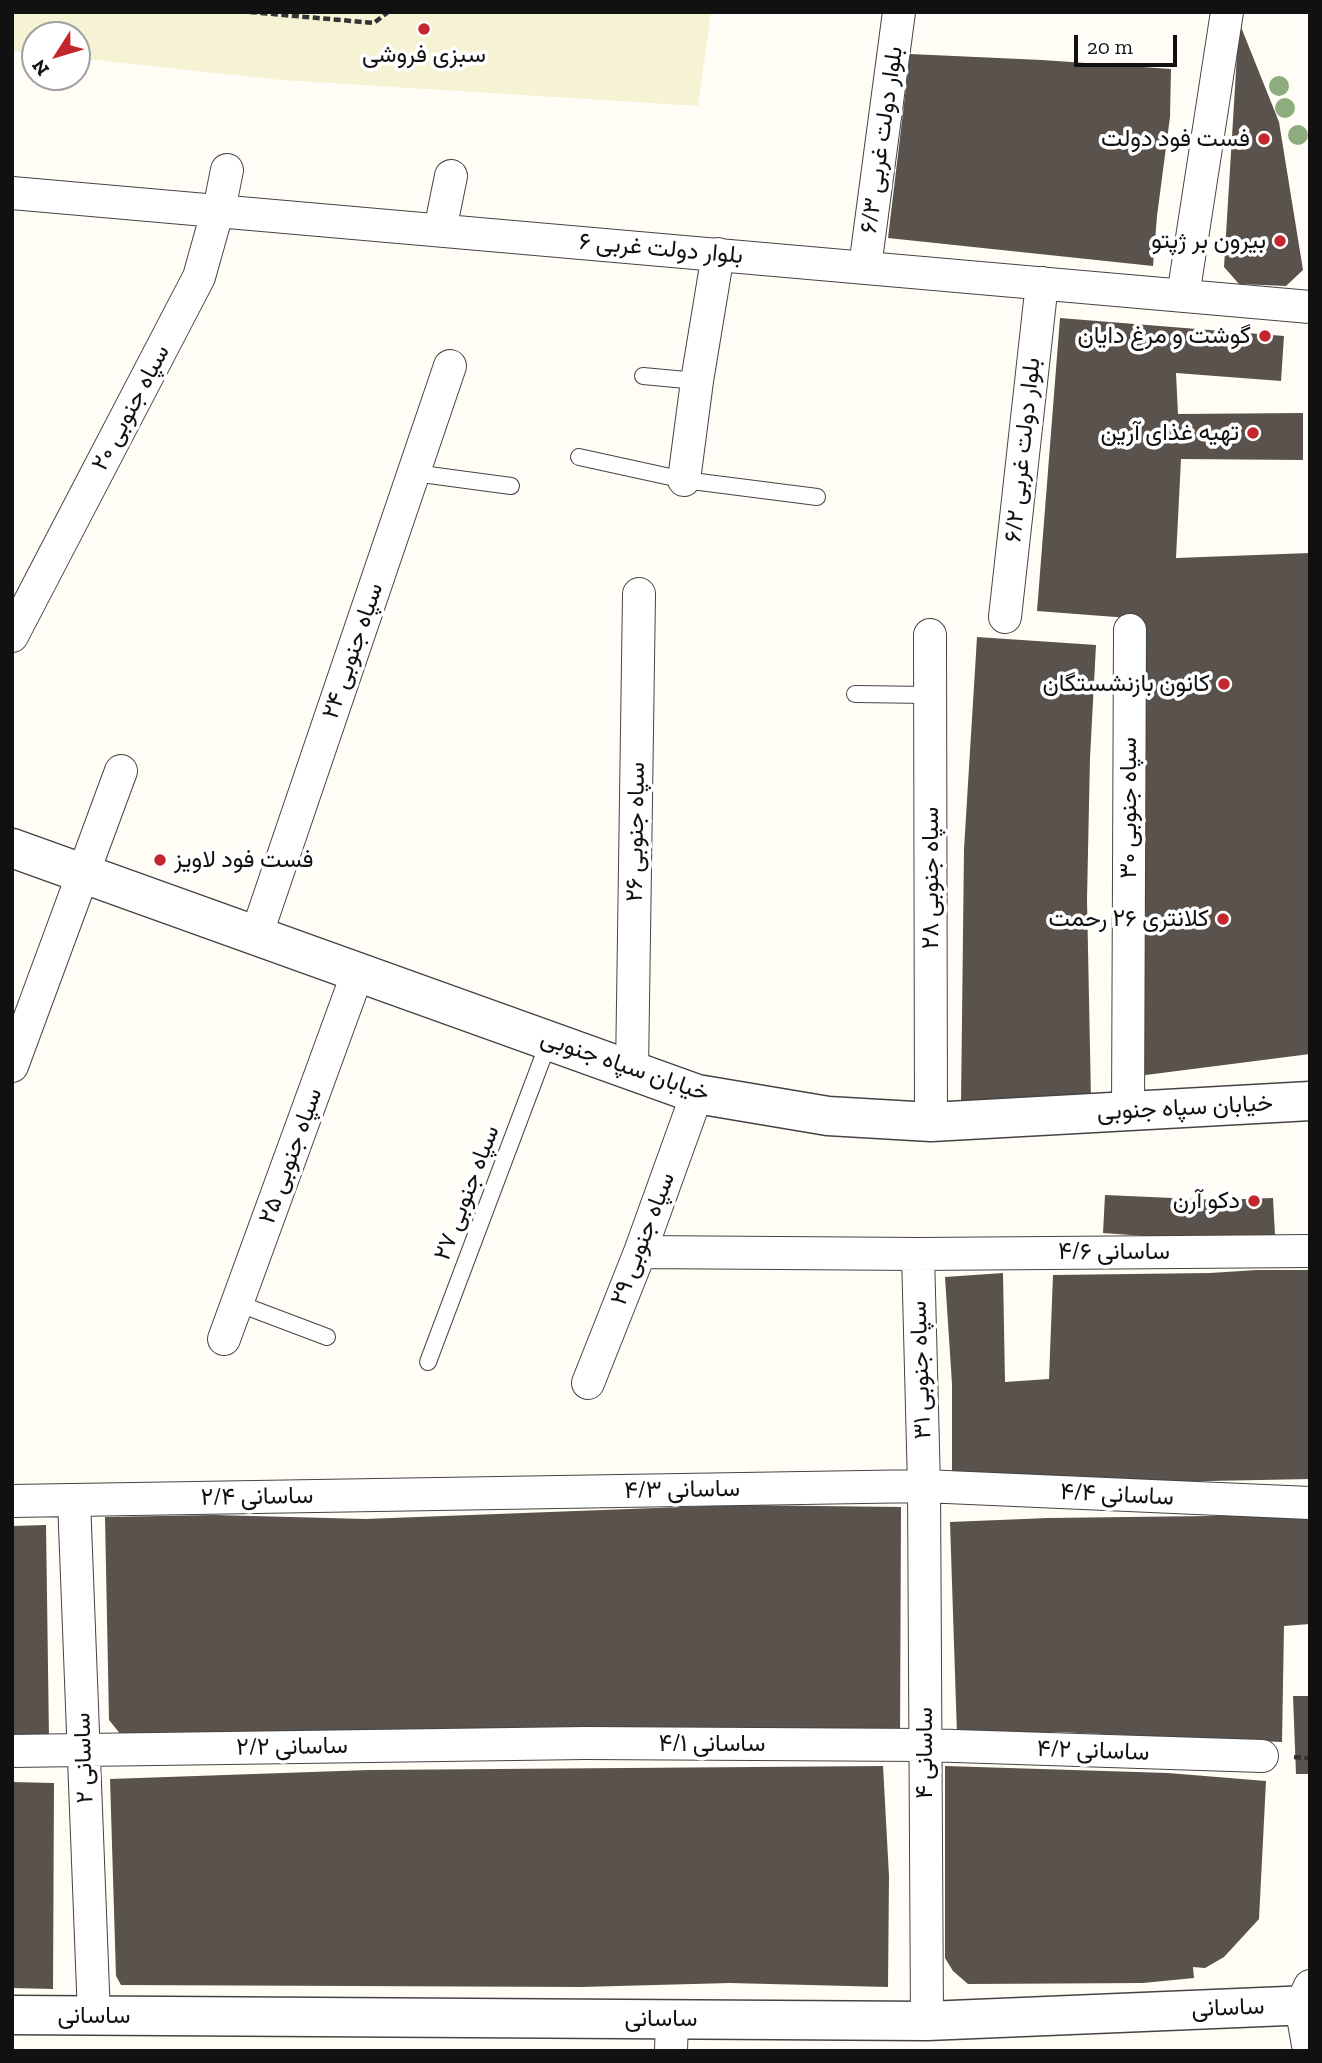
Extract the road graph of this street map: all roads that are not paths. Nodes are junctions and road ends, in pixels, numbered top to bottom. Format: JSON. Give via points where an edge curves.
{"nodes":[{"id":1,"x":899,"y":12,"type":"edge"},
{"id":2,"x":1227,"y":12,"type":"edge"},
{"id":3,"x":227,"y":170,"type":"dead end"},
{"id":4,"x":451,"y":176,"type":"dead end"},
{"id":5,"x":12,"y":193,"type":"edge"},
{"id":6,"x":218,"y":211,"type":"junction"},
{"id":7,"x":440,"y":230,"type":"junction"},
{"id":8,"x":718,"y":254,"type":"junction"},
{"id":9,"x":865,"y":267,"type":"junction"},
{"id":10,"x":1042,"y":283,"type":"junction"},
{"id":11,"x":1183,"y":296,"type":"junction"},
{"id":12,"x":1310,"y":307,"type":"edge"},
{"id":13,"x":450,"y":366,"type":"dead end"},
{"id":14,"x":643,"y":376,"type":"dead end"},
{"id":15,"x":697,"y":381,"type":"junction"},
{"id":16,"x":579,"y":457,"type":"dead end"},
{"id":17,"x":414,"y":473,"type":"junction"},
{"id":18,"x":684,"y":480,"type":"junction"},
{"id":19,"x":511,"y":486,"type":"dead end"},
{"id":20,"x":817,"y":497,"type":"dead end"},
{"id":21,"x":639,"y":594,"type":"dead end"},
{"id":22,"x":1004,"y":617,"type":"dead end"},
{"id":23,"x":1130,"y":630,"type":"dead end"},
{"id":24,"x":930,"y":635,"type":"dead end"},
{"id":25,"x":12,"y":636,"type":"edge"},
{"id":26,"x":855,"y":694,"type":"dead end"},
{"id":27,"x":930,"y":695,"type":"junction"},
{"id":28,"x":121,"y":771,"type":"dead end"},
{"id":29,"x":12,"y":848,"type":"edge"},
{"id":30,"x":85,"y":875,"type":"junction"},
{"id":31,"x":256,"y":936,"type":"junction"},
{"id":32,"x":359,"y":972,"type":"junction"},
{"id":33,"x":549,"y":1041,"type":"junction"},
{"id":34,"x":12,"y":1066,"type":"edge"},
{"id":35,"x":632,"y":1070,"type":"junction"},
{"id":36,"x":697,"y":1094,"type":"junction"},
{"id":37,"x":1310,"y":1101,"type":"edge"},
{"id":38,"x":1128,"y":1112,"type":"junction"},
{"id":39,"x":931,"y":1122,"type":"junction"},
{"id":40,"x":1310,"y":1251,"type":"edge"},
{"id":41,"x":640,"y":1252,"type":"junction"},
{"id":42,"x":918,"y":1254,"type":"junction"},
{"id":43,"x":237,"y":1303,"type":"junction"},
{"id":44,"x":327,"y":1337,"type":"dead end"},
{"id":45,"x":224,"y":1339,"type":"dead end"},
{"id":46,"x":428,"y":1362,"type":"dead end"},
{"id":47,"x":588,"y":1383,"type":"dead end"},
{"id":48,"x":924,"y":1486,"type":"junction"},
{"id":49,"x":439,"y":1495,"type":"joint"},
{"id":50,"x":74,"y":1500,"type":"junction"},
{"id":51,"x":12,"y":1501,"type":"edge"},
{"id":52,"x":1310,"y":1503,"type":"edge"},
{"id":53,"x":500,"y":1745,"type":"joint"},
{"id":54,"x":925,"y":1745,"type":"junction"},
{"id":55,"x":84,"y":1750,"type":"junction"},
{"id":56,"x":12,"y":1751,"type":"edge"},
{"id":57,"x":1262,"y":1756,"type":"dead end"},
{"id":58,"x":1307,"y":1999,"type":"edge"},
{"id":59,"x":12,"y":2015,"type":"edge"},
{"id":60,"x":94,"y":2015,"type":"junction"},
{"id":61,"x":928,"y":2021,"type":"junction"},
{"id":62,"x":671,"y":2035,"type":"edge"},
{"id":63,"x":1308,"y":2051,"type":"edge"}],
"edges":[{"from":1,"to":9,"type":"street","name":"بلوار دولت غربی ۶/۳"},
{"from":2,"to":11,"type":"street"},
{"from":3,"to":6,"type":"street","name":"۲۰ سپاه جنوبی"},
{"from":4,"to":7,"type":"street"},
{"from":5,"to":6,"type":"street","name":"بلوار دولت غربی ۶"},
{"from":6,"to":7,"type":"street","name":"بلوار دولت غربی ۶"},
{"from":6,"to":25,"type":"street","name":"۲۰ سپاه جنوبی","via":[[199,277]]},
{"from":7,"to":8,"type":"street","name":"بلوار دولت غربی ۶"},
{"from":8,"to":9,"type":"street","name":"بلوار دولت غربی ۶"},
{"from":8,"to":15,"type":"street"},
{"from":9,"to":10,"type":"street","name":"بلوار دولت غربی ۶"},
{"from":10,"to":11,"type":"street","name":"بلوار دولت غربی ۶"},
{"from":10,"to":22,"type":"street","name":"بلوار دولت غربی ۶/۲"},
{"from":11,"to":12,"type":"street","name":"بلوار دولت غربی ۶"},
{"from":13,"to":17,"type":"street","name":"۲۴ سپاه جنوبی"},
{"from":14,"to":15,"type":"lane"},
{"from":15,"to":18,"type":"street"},
{"from":16,"to":18,"type":"lane"},
{"from":17,"to":19,"type":"lane"},
{"from":17,"to":31,"type":"street","name":"۲۴ سپاه جنوبی"},
{"from":18,"to":20,"type":"lane"},
{"from":21,"to":35,"type":"street","name":"۲۶ سپاه جنوبی"},
{"from":23,"to":38,"type":"street","name":"۳۰ سپاه جنوبی"},
{"from":24,"to":27,"type":"street","name":"۲۸ سپاه جنوبی"},
{"from":26,"to":27,"type":"lane"},
{"from":27,"to":39,"type":"street","name":"۲۸ سپاه جنوبی"},
{"from":28,"to":30,"type":"street"},
{"from":29,"to":30,"type":"street","name":"خیابان سپاه جنوبی"},
{"from":30,"to":31,"type":"street","name":"خیابان سپاه جنوبی"},
{"from":30,"to":34,"type":"street"},
{"from":31,"to":32,"type":"street","name":"خیابان سپاه جنوبی"},
{"from":32,"to":33,"type":"street","name":"خیابان سپاه جنوبی"},
{"from":32,"to":43,"type":"street","name":"۲۵ سپاه جنوبی"},
{"from":33,"to":35,"type":"street","name":"خیابان سپاه جنوبی"},
{"from":33,"to":46,"type":"lane","name":"۲۷ سپاه جنوبی"},
{"from":35,"to":36,"type":"street","name":"خیابان سپاه جنوبی"},
{"from":36,"to":39,"type":"street","name":"خیابان سپاه جنوبی","via":[[828,1116]]},
{"from":36,"to":41,"type":"street","name":"۲۹ سپاه جنوبی"},
{"from":37,"to":38,"type":"street","name":"خیابان سپاه جنوبی"},
{"from":38,"to":39,"type":"street","name":"خیابان سپاه جنوبی"},
{"from":40,"to":42,"type":"street","name":"۴/۶ ساسانی"},
{"from":41,"to":42,"type":"street","name":"۴/۶ ساسانی"},
{"from":41,"to":47,"type":"street","name":"۲۹ سپاه جنوبی"},
{"from":42,"to":48,"type":"street","name":"۳۱ سپاه جنوبی"},
{"from":43,"to":44,"type":"lane"},
{"from":43,"to":45,"type":"street","name":"۲۵ سپاه جنوبی"},
{"from":48,"to":49,"type":"street","name":"۴/۳ ساسانی"},
{"from":48,"to":52,"type":"street","name":"۴/۴ ساسانی"},
{"from":48,"to":54,"type":"street","name":"۴ ساسانی"},
{"from":49,"to":50,"type":"street","name":"۲/۴ ساسانی"},
{"from":50,"to":51,"type":"street","name":"۲/۴ ساسانی"},
{"from":50,"to":55,"type":"street","name":"۲ ساسانی"},
{"from":53,"to":54,"type":"street","name":"۴/۱ ساسانی"},
{"from":53,"to":55,"type":"street","name":"۲/۲ ساسانی"},
{"from":54,"to":57,"type":"street","name":"۴/۲ ساسانی"},
{"from":54,"to":61,"type":"street","name":"۴ ساسانی"},
{"from":55,"to":56,"type":"street","name":"۲/۲ ساسانی"},
{"from":55,"to":60,"type":"street","name":"۲ ساسانی"},
{"from":58,"to":61,"type":"street","name":"ساسانی"},
{"from":58,"to":63,"type":"street"},
{"from":59,"to":60,"type":"street","name":"ساسانی"},
{"from":60,"to":62,"type":"street","name":"ساسانی"},
{"from":61,"to":62,"type":"street","name":"ساسانی"}]}
